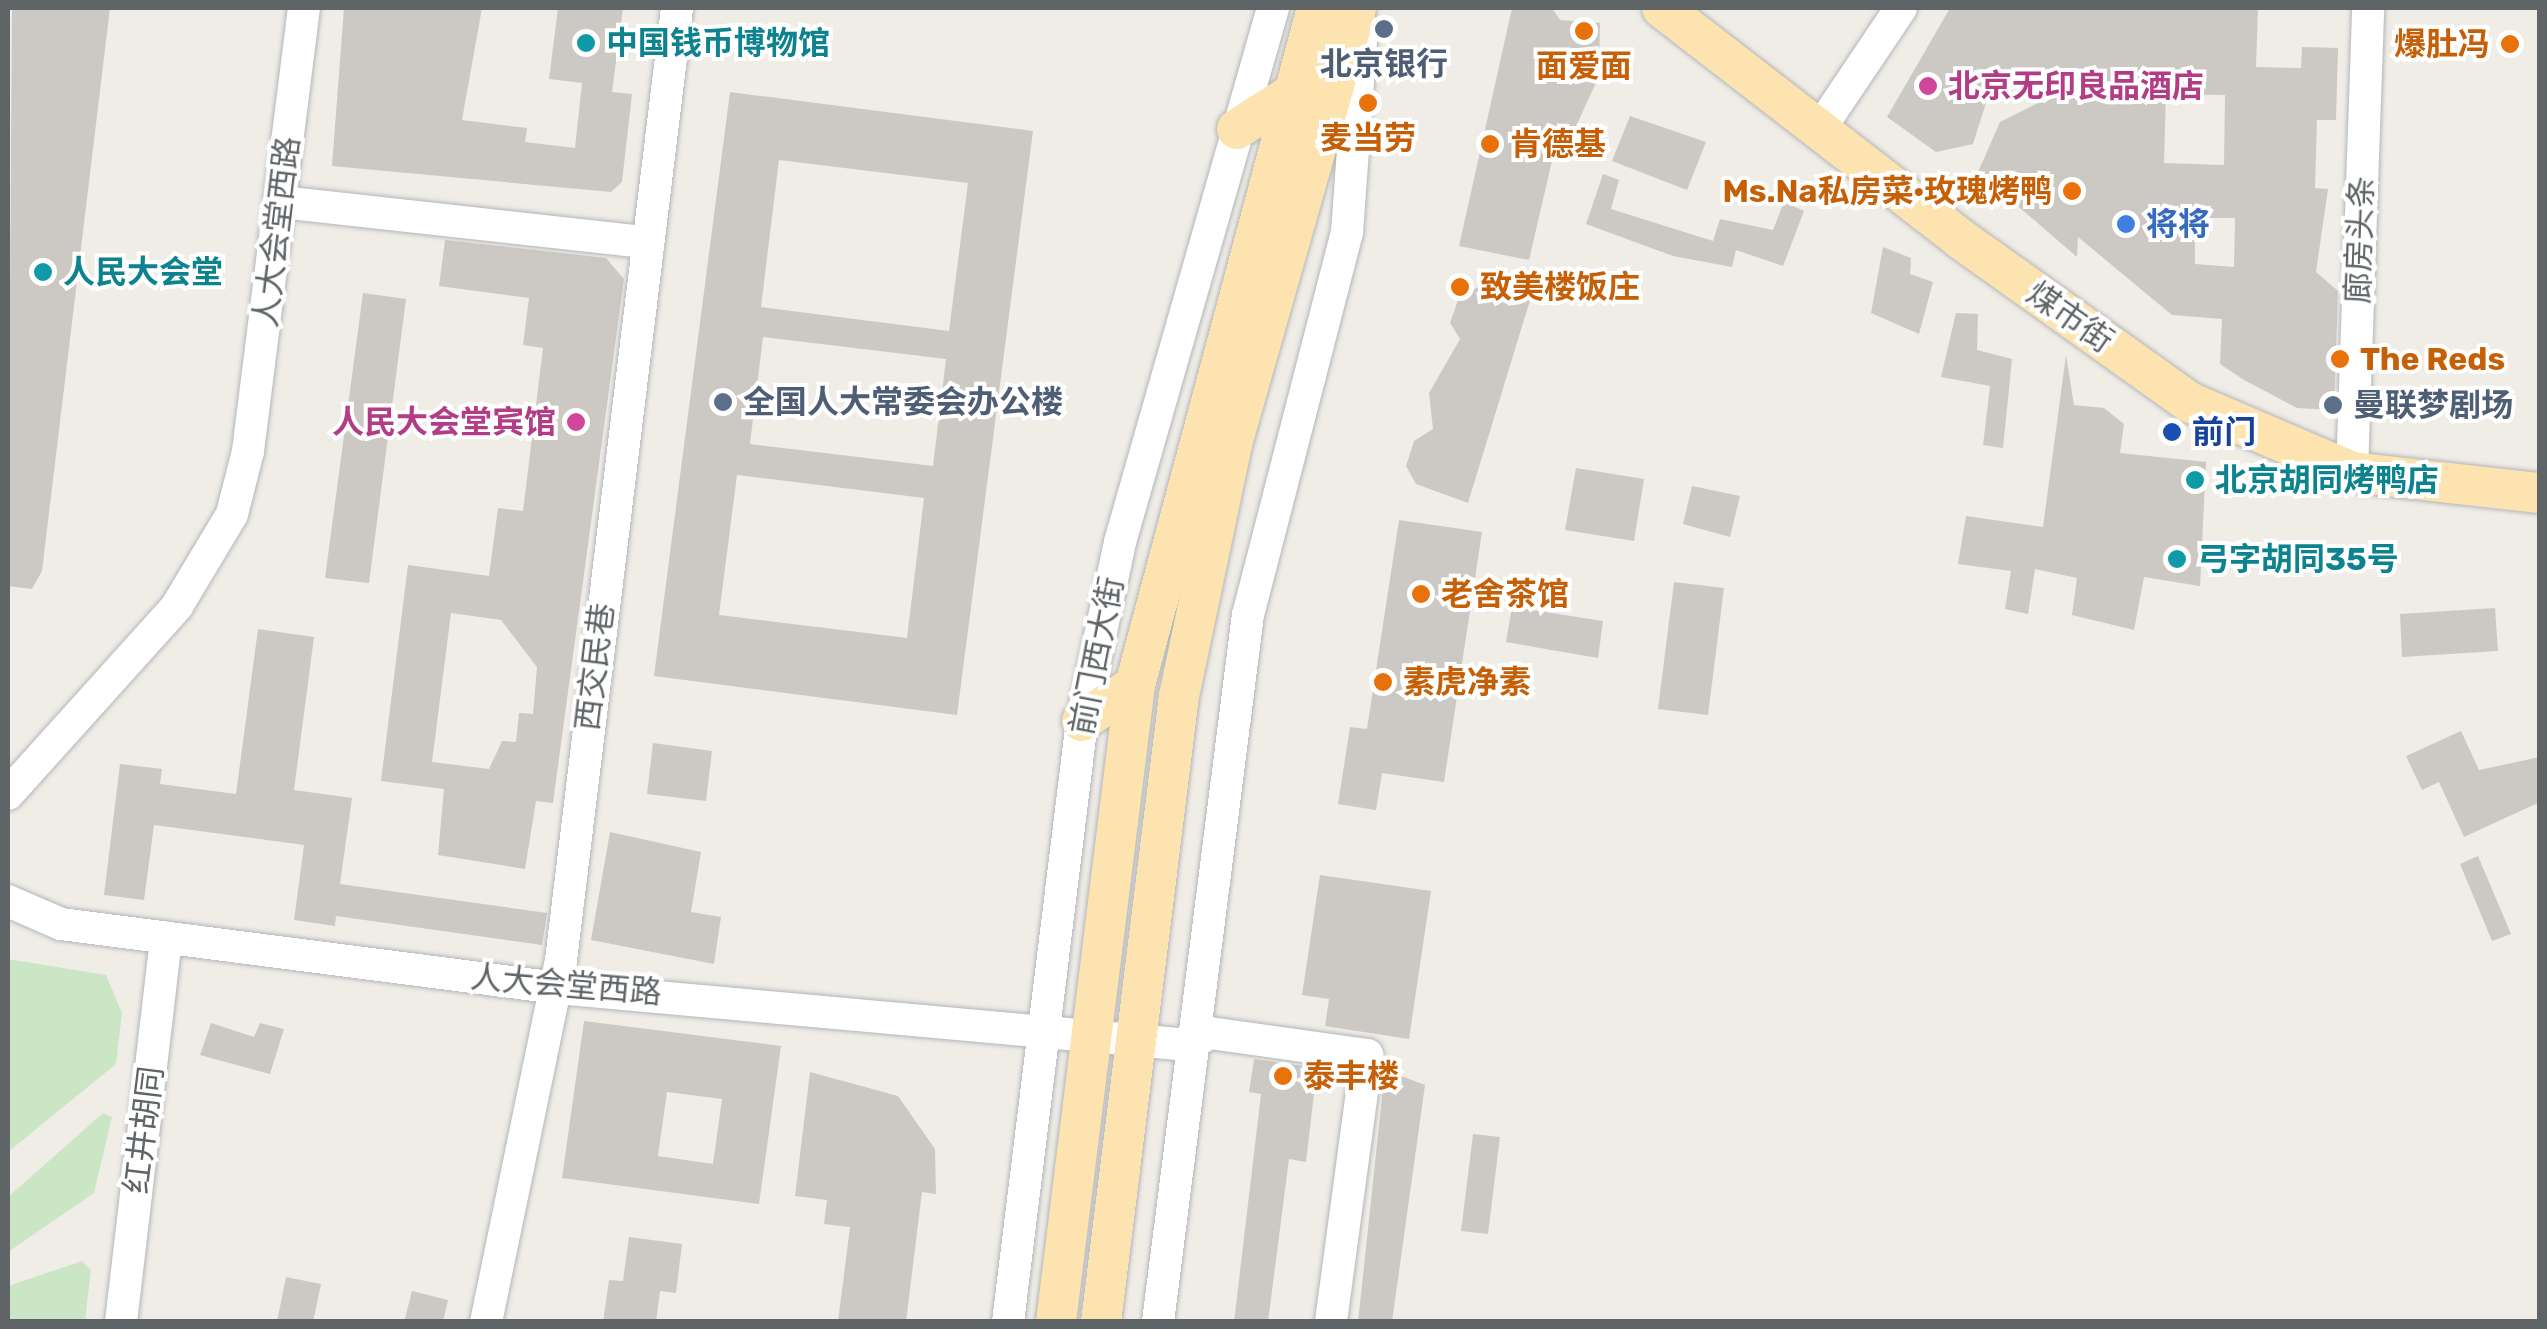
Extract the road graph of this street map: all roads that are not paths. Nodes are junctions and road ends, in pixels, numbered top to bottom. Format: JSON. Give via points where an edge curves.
{"nodes":[{"id":1,"x":304,"y":8,"type":"edge"},
{"id":2,"x":677,"y":8,"type":"edge"},
{"id":3,"x":1273,"y":8,"type":"edge"},
{"id":4,"x":1317,"y":8,"type":"edge"},
{"id":5,"x":1356,"y":8,"type":"edge"},
{"id":6,"x":1364,"y":8,"type":"edge"},
{"id":7,"x":1662,"y":8,"type":"edge"},
{"id":8,"x":1900,"y":8,"type":"edge"},
{"id":9,"x":2368,"y":8,"type":"edge"},
{"id":10,"x":1292,"y":94,"type":"junction"},
{"id":11,"x":1237,"y":128,"type":"junction"},
{"id":12,"x":1819,"y":130,"type":"junction"},
{"id":13,"x":281,"y":202,"type":"junction"},
{"id":14,"x":645,"y":242,"type":"junction"},
{"id":15,"x":2352,"y":472,"type":"junction"},
{"id":16,"x":2540,"y":493,"type":"edge"},
{"id":17,"x":1135,"y":685,"type":"junction"},
{"id":18,"x":1082,"y":721,"type":"junction"},
{"id":19,"x":8,"y":794,"type":"edge"},
{"id":20,"x":8,"y":901,"type":"edge"},
{"id":21,"x":166,"y":938,"type":"junction"},
{"id":22,"x":557,"y":988,"type":"junction"},
{"id":23,"x":1041,"y":1032,"type":"junction"},
{"id":24,"x":1090,"y":1038,"type":"junction"},
{"id":25,"x":1132,"y":1040,"type":"junction"},
{"id":26,"x":1189,"y":1045,"type":"junction"},
{"id":27,"x":121,"y":1322,"type":"edge"},
{"id":28,"x":486,"y":1322,"type":"edge"},
{"id":29,"x":1008,"y":1322,"type":"edge"},
{"id":30,"x":1056,"y":1322,"type":"edge"},
{"id":31,"x":1101,"y":1322,"type":"edge"},
{"id":32,"x":1158,"y":1322,"type":"edge"},
{"id":33,"x":1331,"y":1322,"type":"edge"}],
"edges":[{"from":1,"to":13,"type":"street","name":"人大会堂西路"},
{"from":2,"to":14,"type":"street","name":"西交民巷"},
{"from":3,"to":11,"type":"street","name":"前门西大街"},
{"from":4,"to":10,"type":"main road","name":"前门西大街"},
{"from":5,"to":25,"type":"main road","via":[[1294,205],[1201,588]]},
{"from":6,"to":26,"type":"street","via":[[1347,232],[1248,615]]},
{"from":7,"to":12,"type":"main road","name":"煤市街"},
{"from":8,"to":12,"type":"street"},
{"from":9,"to":15,"type":"street","name":"廊房头条"},
{"from":10,"to":11,"type":"main road"},
{"from":10,"to":17,"type":"main road","name":"前门西大街"},
{"from":11,"to":18,"type":"street","name":"前门西大街","via":[[1120,542]]},
{"from":12,"to":15,"type":"main road","name":"煤市街","via":[[2189,402]]},
{"from":13,"to":14,"type":"street"},
{"from":13,"to":19,"type":"street","name":"人大会堂西路","via":[[248,452],[211,560]]},
{"from":14,"to":22,"type":"street","name":"西交民巷"},
{"from":15,"to":16,"type":"main road","name":"煤市街"},
{"from":17,"to":18,"type":"main road"},
{"from":17,"to":24,"type":"main road","name":"前门西大街"},
{"from":18,"to":23,"type":"street","name":"前门西大街"},
{"from":20,"to":21,"type":"street","name":"人大会堂西路","via":[[50,922]]},
{"from":21,"to":22,"type":"street","name":"人大会堂西路"},
{"from":21,"to":27,"type":"street","name":"红井胡同"},
{"from":22,"to":23,"type":"street","name":"人大会堂西路"},
{"from":22,"to":28,"type":"street","name":"西交民巷"},
{"from":23,"to":24,"type":"street","name":"人大会堂西路"},
{"from":23,"to":29,"type":"street","name":"前门西大街"},
{"from":24,"to":25,"type":"street","name":"人大会堂西路"},
{"from":24,"to":30,"type":"main road","name":"前门西大街"},
{"from":25,"to":26,"type":"street","name":"人大会堂西路"},
{"from":25,"to":31,"type":"main road"},
{"from":26,"to":32,"type":"street"},
{"from":26,"to":33,"type":"street","name":"人大会堂西路","via":[[1210,1033],[1367,1055]]}]}
